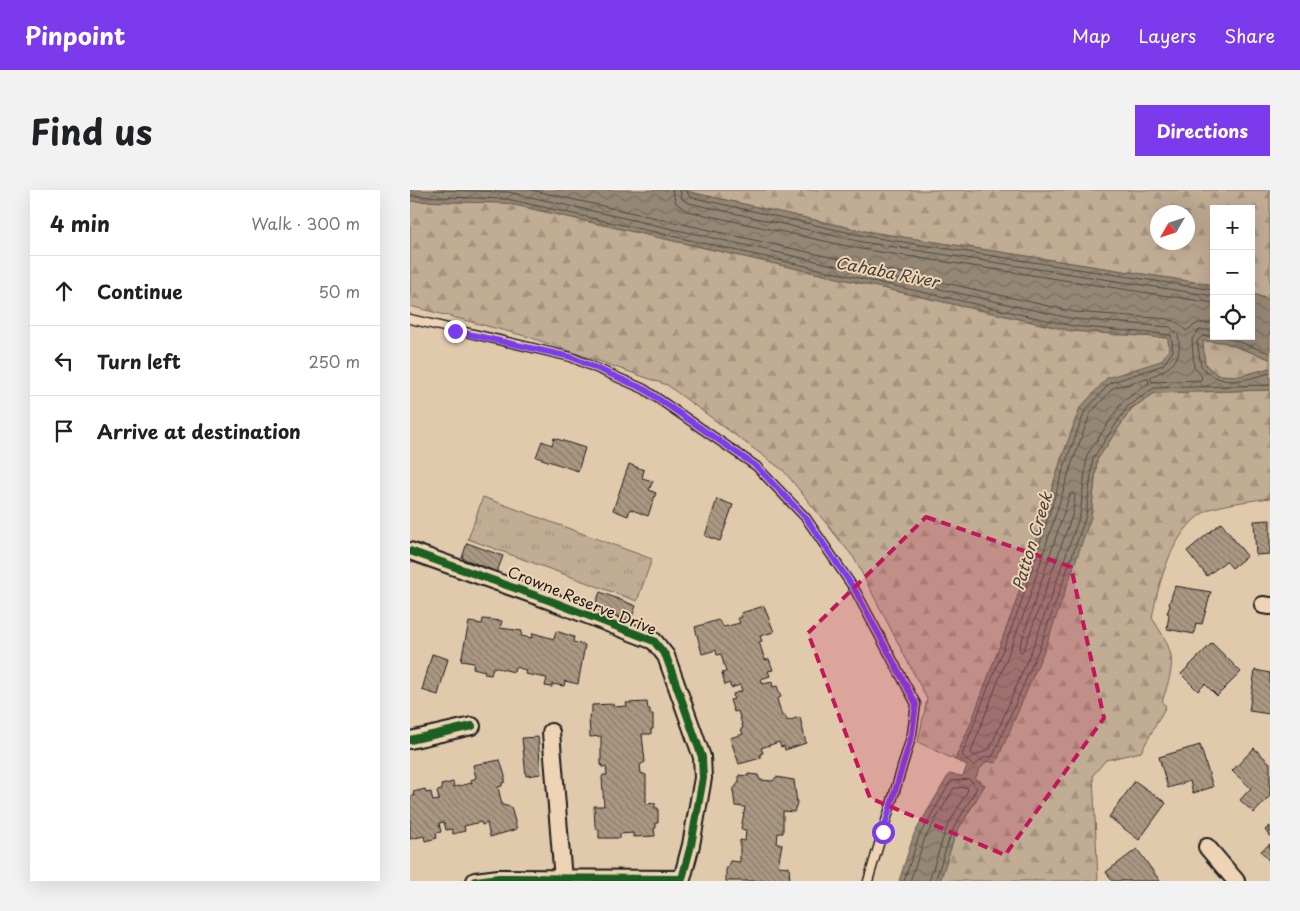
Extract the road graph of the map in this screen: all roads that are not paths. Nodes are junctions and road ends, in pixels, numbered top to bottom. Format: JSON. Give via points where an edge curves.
{"nodes":[{"id":1,"x":410,"y":319,"type":"edge"},
{"id":2,"x":410,"y":551,"type":"edge"},
{"id":3,"x":472,"y":726,"type":"dead end"},
{"id":4,"x":551,"y":732,"type":"dead end"},
{"id":5,"x":410,"y":740,"type":"edge"},
{"id":6,"x":1207,"y":847,"type":"dead end"},
{"id":7,"x":563,"y":880,"type":"junction"},
{"id":8,"x":683,"y":880,"type":"edge"},
{"id":9,"x":475,"y":881,"type":"edge"},
{"id":10,"x":868,"y":881,"type":"edge"},
{"id":11,"x":1236,"y":881,"type":"edge"}],
"edges":[{"from":1,"to":10,"type":"lane","via":[[571,357],[644,389],[756,466],[806,518],[855,590],[916,704],[912,734]]},
{"from":2,"to":8,"type":"street","name":"Crowne Reserve Drive","via":[[654,641],[666,656],[702,757],[703,778]]},
{"from":3,"to":5,"type":"street"},
{"from":4,"to":7,"type":"street"},
{"from":6,"to":11,"type":"street"},
{"from":7,"to":8,"type":"street","name":"Crowne Reserve Drive"},
{"from":7,"to":9,"type":"street","name":"Crowne Reserve Drive","via":[[499,878]]}]}
